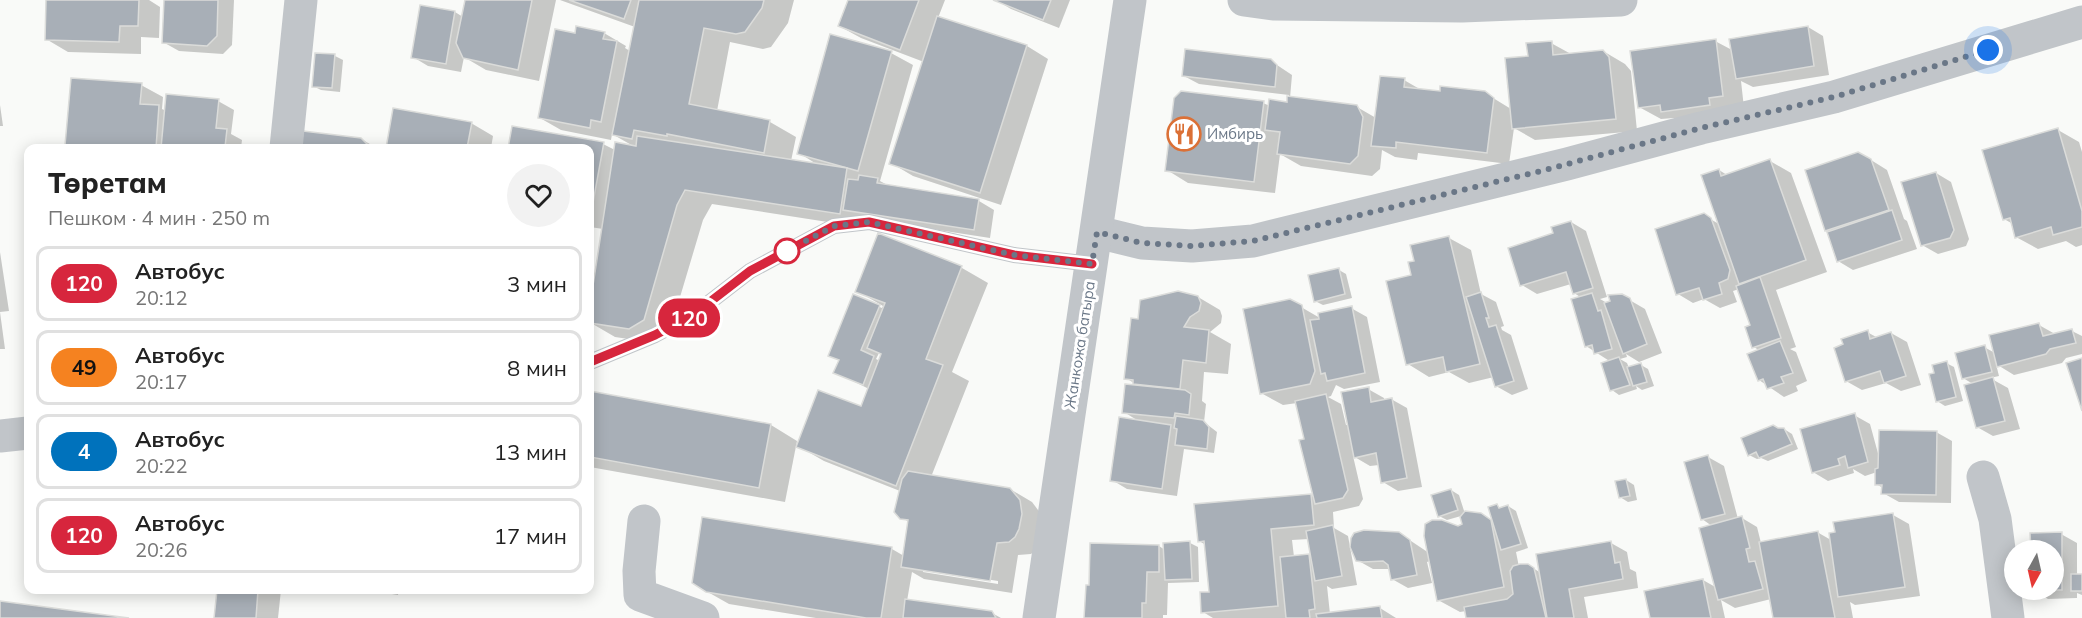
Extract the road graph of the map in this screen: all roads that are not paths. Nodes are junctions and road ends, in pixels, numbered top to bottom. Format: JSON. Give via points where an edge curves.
{"nodes":[{"id":1,"x":301,"y":0,"type":"edge"},
{"id":2,"x":1130,"y":0,"type":"edge"},
{"id":3,"x":1244,"y":0,"type":"edge"},
{"id":4,"x":1620,"y":0,"type":"edge"},
{"id":5,"x":2082,"y":22,"type":"edge"},
{"id":6,"x":286,"y":144,"type":"edge"},
{"id":7,"x":1097,"y":232,"type":"junction"},
{"id":8,"x":1092,"y":264,"type":"junction"},
{"id":9,"x":594,"y":360,"type":"edge"},
{"id":10,"x":24,"y":433,"type":"edge"},
{"id":11,"x":0,"y":436,"type":"edge"},
{"id":12,"x":1983,"y":477,"type":"dead end"},
{"id":13,"x":644,"y":521,"type":"dead end"},
{"id":14,"x":703,"y":618,"type":"edge"},
{"id":15,"x":1039,"y":618,"type":"edge"},
{"id":16,"x":2008,"y":618,"type":"edge"}],
"edges":[{"from":1,"to":6,"type":"street"},
{"from":2,"to":7,"type":"street","name":"Жанкожа батыра"},
{"from":3,"to":4,"type":"street","via":[[1273,4],[1462,6]]},
{"from":5,"to":7,"type":"street","via":[[1834,97],[1253,241],[1192,246],[1142,243]]},
{"from":7,"to":8,"type":"street","name":"Жанкожа батыра"},
{"from":8,"to":9,"type":"lane","via":[[1014,255],[869,222],[834,226],[750,271],[693,315]]},
{"from":8,"to":15,"type":"street","name":"Жанкожа батыра"},
{"from":10,"to":11,"type":"street"},
{"from":12,"to":16,"type":"street","via":[[1995,519]]},
{"from":13,"to":14,"type":"street","via":[[640,596]]}]}
